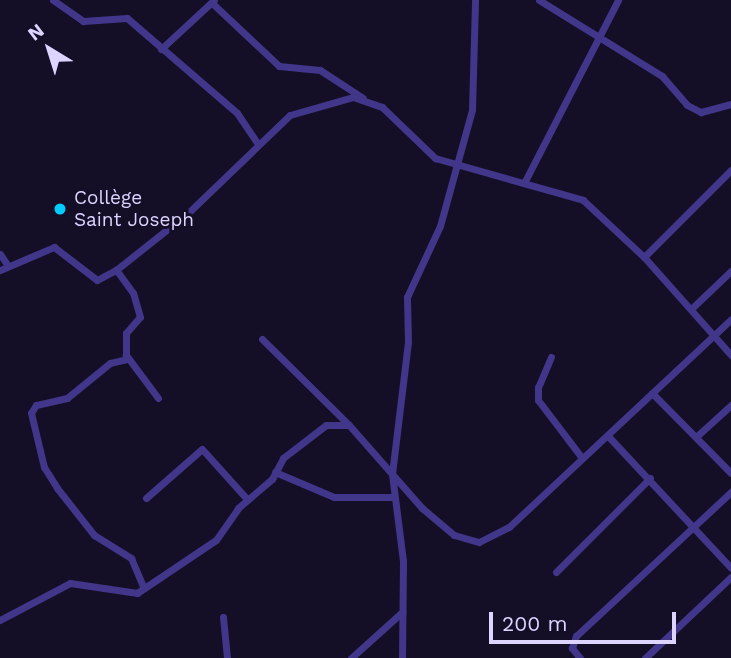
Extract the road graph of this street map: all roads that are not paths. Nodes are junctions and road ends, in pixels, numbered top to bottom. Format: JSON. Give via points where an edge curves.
{"nodes":[{"id":1,"x":53,"y":0,"type":"edge"},
{"id":2,"x":475,"y":0,"type":"edge"},
{"id":3,"x":539,"y":0,"type":"edge"},
{"id":4,"x":618,"y":0,"type":"edge"},
{"id":5,"x":213,"y":1,"type":"edge"},
{"id":6,"x":602,"y":37,"type":"junction"},
{"id":7,"x":161,"y":49,"type":"junction"},
{"id":8,"x":364,"y":98,"type":"junction"},
{"id":9,"x":731,"y":104,"type":"edge"},
{"id":10,"x":257,"y":143,"type":"junction"},
{"id":11,"x":454,"y":164,"type":"junction"},
{"id":12,"x":731,"y":170,"type":"edge"},
{"id":13,"x":524,"y":183,"type":"junction"},
{"id":14,"x":0,"y":254,"type":"edge"},
{"id":15,"x":644,"y":257,"type":"junction"},
{"id":16,"x":4,"y":268,"type":"edge"},
{"id":17,"x":116,"y":270,"type":"junction"},
{"id":18,"x":731,"y":271,"type":"edge"},
{"id":19,"x":691,"y":309,"type":"junction"},
{"id":20,"x":731,"y":319,"type":"edge"},
{"id":21,"x":713,"y":336,"type":"junction"},
{"id":22,"x":262,"y":338,"type":"dead end"},
{"id":23,"x":731,"y":355,"type":"edge"},
{"id":24,"x":551,"y":357,"type":"dead end"},
{"id":25,"x":127,"y":359,"type":"junction"},
{"id":26,"x":652,"y":393,"type":"junction"},
{"id":27,"x":158,"y":398,"type":"dead end"},
{"id":28,"x":731,"y":405,"type":"edge"},
{"id":29,"x":349,"y":425,"type":"junction"},
{"id":30,"x":608,"y":436,"type":"junction"},
{"id":31,"x":696,"y":436,"type":"junction"},
{"id":32,"x":582,"y":458,"type":"junction"},
{"id":33,"x":275,"y":472,"type":"junction"},
{"id":34,"x":731,"y":473,"type":"edge"},
{"id":35,"x":393,"y":474,"type":"junction"},
{"id":36,"x":650,"y":478,"type":"junction"},
{"id":37,"x":731,"y":492,"type":"edge"},
{"id":38,"x":394,"y":497,"type":"junction"},
{"id":39,"x":146,"y":498,"type":"dead end"},
{"id":40,"x":247,"y":499,"type":"junction"},
{"id":41,"x":694,"y":526,"type":"junction"},
{"id":42,"x":731,"y":568,"type":"edge"},
{"id":43,"x":556,"y":572,"type":"dead end"},
{"id":44,"x":731,"y":577,"type":"edge"},
{"id":45,"x":144,"y":589,"type":"junction"},
{"id":46,"x":402,"y":612,"type":"junction"},
{"id":47,"x":223,"y":617,"type":"dead end"},
{"id":48,"x":0,"y":620,"type":"edge"},
{"id":49,"x":227,"y":658,"type":"edge"},
{"id":50,"x":351,"y":658,"type":"edge"},
{"id":51,"x":402,"y":658,"type":"edge"},
{"id":52,"x":580,"y":658,"type":"edge"},
{"id":53,"x":645,"y":658,"type":"edge"}],
"edges":[{"from":1,"to":7,"type":"street","via":[[83,21],[127,18]]},
{"from":2,"to":11,"type":"street","via":[[474,100]]},
{"from":3,"to":6,"type":"street"},
{"from":4,"to":6,"type":"street"},
{"from":5,"to":7,"type":"street"},
{"from":5,"to":8,"type":"street","via":[[279,66],[320,70]]},
{"from":6,"to":9,"type":"street","via":[[662,76],[687,105],[701,112]]},
{"from":6,"to":13,"type":"street"},
{"from":7,"to":10,"type":"street","via":[[237,113]]},
{"from":8,"to":10,"type":"street","via":[[334,99],[303,108]]},
{"from":8,"to":11,"type":"street","via":[[393,116],[430,154]]},
{"from":10,"to":17,"type":"street","via":[[188,213]]},
{"from":11,"to":13,"type":"street"},
{"from":11,"to":35,"type":"street","via":[[440,226],[407,298],[408,342]]},
{"from":12,"to":15,"type":"street"},
{"from":13,"to":15,"type":"street","via":[[583,200]]},
{"from":14,"to":16,"type":"street"},
{"from":15,"to":19,"type":"street"},
{"from":16,"to":17,"type":"street","via":[[54,247],[97,280]]},
{"from":17,"to":25,"type":"street","via":[[134,293],[140,317],[124,337]]},
{"from":18,"to":19,"type":"street"},
{"from":19,"to":21,"type":"street"},
{"from":20,"to":21,"type":"street"},
{"from":21,"to":23,"type":"street"},
{"from":21,"to":26,"type":"street"},
{"from":22,"to":29,"type":"street"},
{"from":24,"to":32,"type":"street","via":[[538,387],[538,400]]},
{"from":25,"to":27,"type":"street"},
{"from":25,"to":45,"type":"street","via":[[110,363],[67,398],[36,404],[31,413],[44,467],[57,488],[94,535],[131,558]]},
{"from":26,"to":30,"type":"street"},
{"from":26,"to":31,"type":"street"},
{"from":28,"to":31,"type":"street"},
{"from":29,"to":33,"type":"street","via":[[326,425],[283,458]]},
{"from":29,"to":35,"type":"street"},
{"from":30,"to":32,"type":"street"},
{"from":30,"to":36,"type":"street"},
{"from":31,"to":34,"type":"street"},
{"from":32,"to":35,"type":"street","via":[[509,527],[479,542],[465,541],[443,526]]},
{"from":33,"to":38,"type":"street","via":[[334,497]]},
{"from":33,"to":40,"type":"street"},
{"from":35,"to":38,"type":"street"},
{"from":36,"to":41,"type":"street"},
{"from":36,"to":43,"type":"street"},
{"from":37,"to":41,"type":"street"},
{"from":38,"to":46,"type":"street","via":[[403,561]]},
{"from":39,"to":40,"type":"street","via":[[202,449]]},
{"from":40,"to":45,"type":"street","via":[[216,540]]},
{"from":41,"to":42,"type":"street"},
{"from":41,"to":52,"type":"street","via":[[576,636],[572,649]]},
{"from":44,"to":53,"type":"street"},
{"from":45,"to":48,"type":"street","via":[[128,593],[70,583]]},
{"from":46,"to":50,"type":"street"},
{"from":46,"to":51,"type":"street"},
{"from":47,"to":49,"type":"street"}]}
